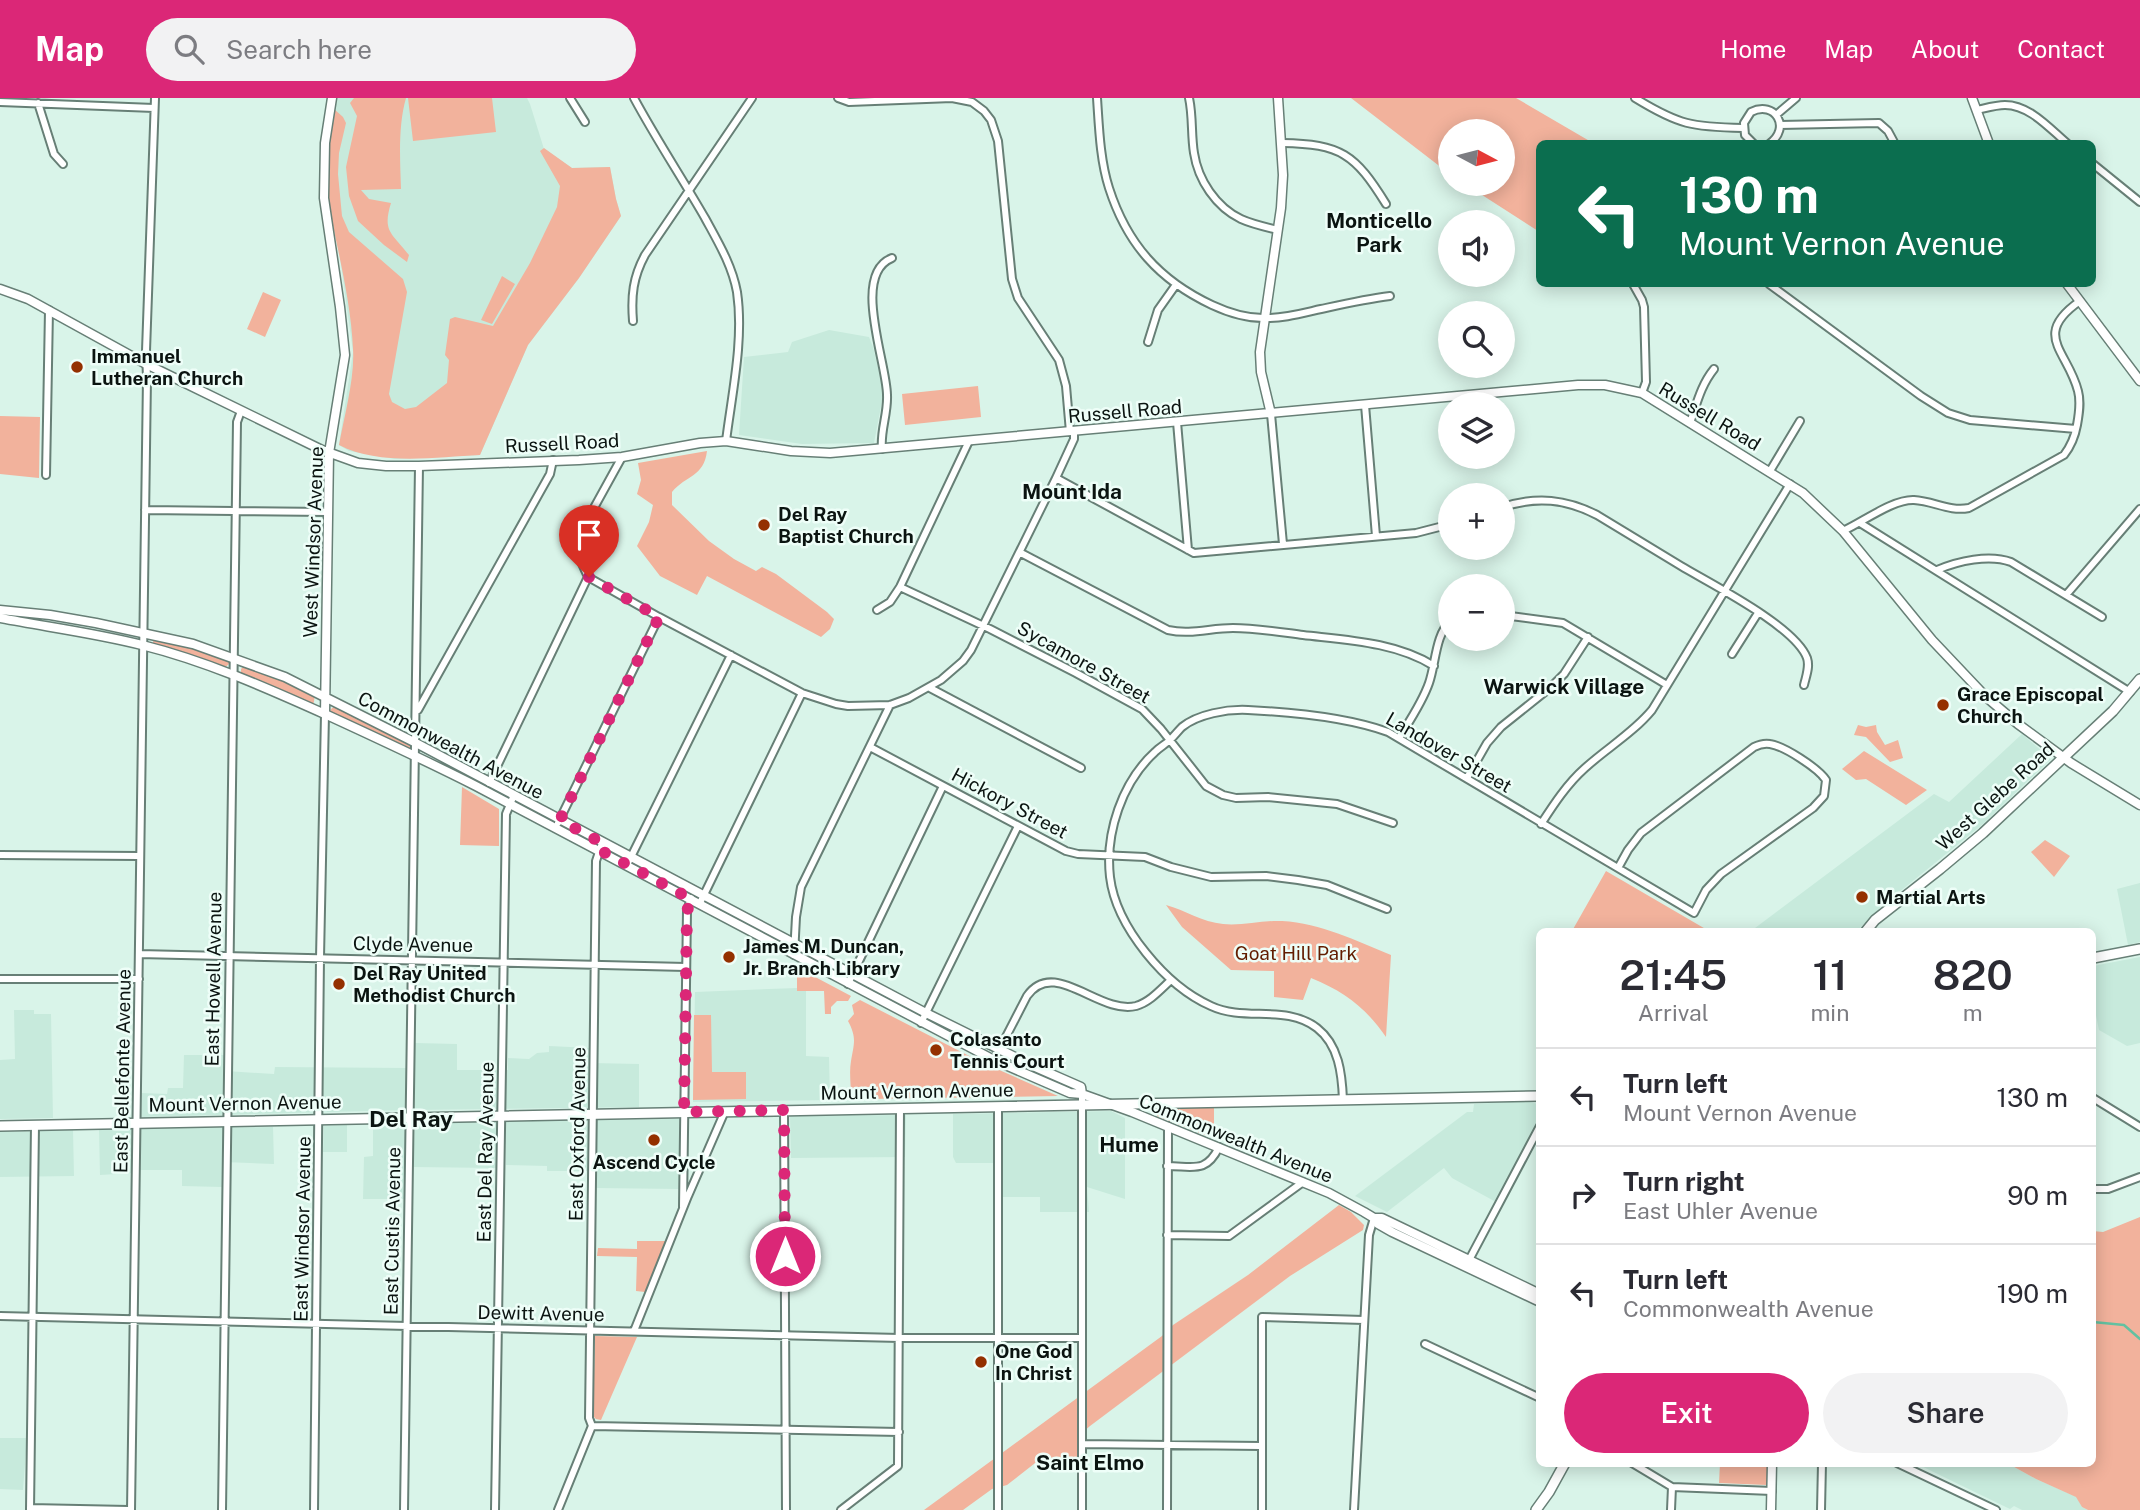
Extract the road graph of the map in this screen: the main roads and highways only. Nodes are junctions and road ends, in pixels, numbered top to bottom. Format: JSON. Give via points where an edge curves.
{"nodes":[{"id":1,"x":2140,"y":679,"type":"edge"},
{"id":2,"x":1868,"y":928,"type":"edge"},
{"id":3,"x":2140,"y":949,"type":"edge"},
{"id":4,"x":2096,"y":957,"type":"edge"},
{"id":5,"x":1536,"y":1096,"type":"edge"},
{"id":6,"x":0,"y":1126,"type":"edge"},
{"id":7,"x":1563,"y":1467,"type":"edge"},
{"id":8,"x":1536,"y":1510,"type":"edge"}],
"edges":[{"from":1,"to":2,"type":"main road","name":"West Glebe Road","via":[[2113,711],[1983,833]]},
{"from":3,"to":4,"type":"main road"},
{"from":5,"to":6,"type":"main road","name":"Mount Vernon Avenue"},
{"from":7,"to":8,"type":"main road"}]}
